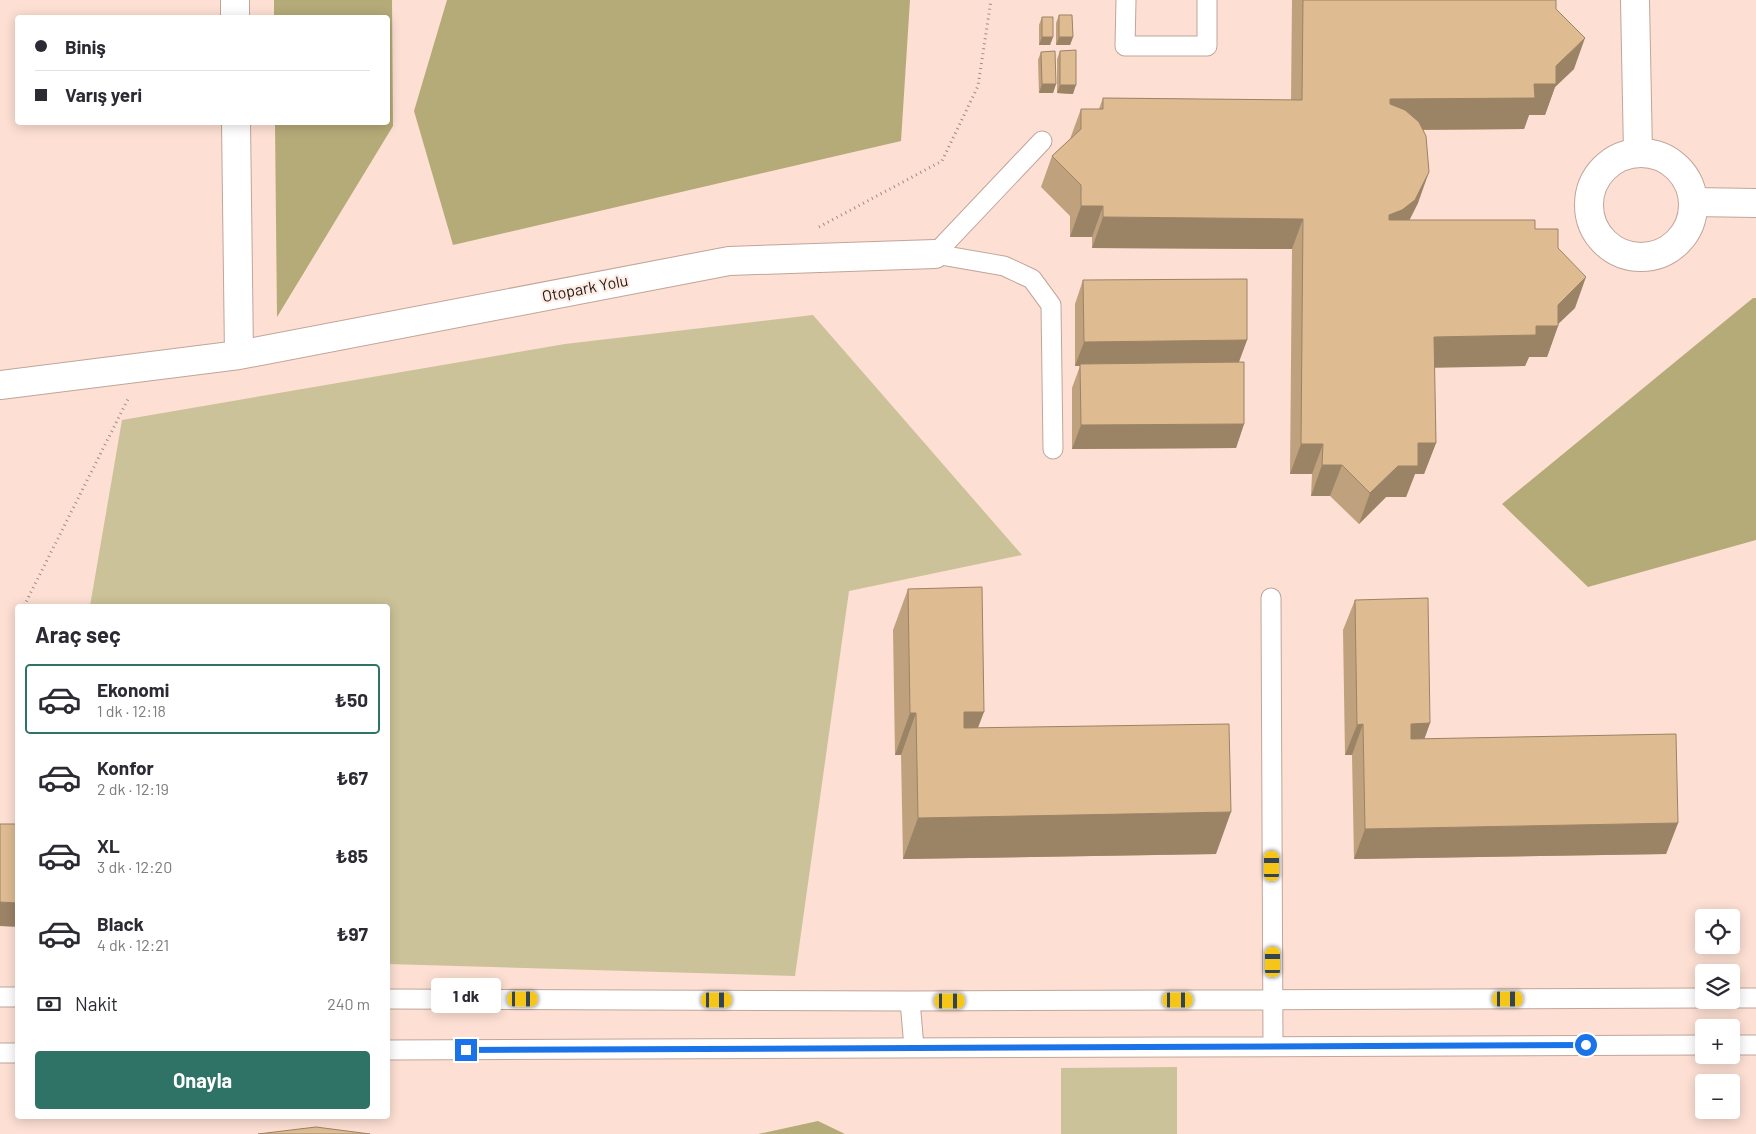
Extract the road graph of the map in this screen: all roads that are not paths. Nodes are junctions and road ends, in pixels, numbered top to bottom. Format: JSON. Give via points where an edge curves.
{"nodes":[{"id":1,"x":234,"y":0,"type":"edge"},
{"id":2,"x":1126,"y":0,"type":"edge"},
{"id":3,"x":1207,"y":0,"type":"edge"},
{"id":4,"x":1635,"y":0,"type":"edge"},
{"id":5,"x":235,"y":15,"type":"edge"},
{"id":6,"x":236,"y":125,"type":"edge"},
{"id":7,"x":1042,"y":141,"type":"dead end"},
{"id":8,"x":1638,"y":153,"type":"junction"},
{"id":9,"x":1693,"y":202,"type":"junction"},
{"id":10,"x":1756,"y":203,"type":"edge"},
{"id":11,"x":935,"y":254,"type":"junction"},
{"id":12,"x":239,"y":354,"type":"junction"},
{"id":13,"x":0,"y":385,"type":"edge"},
{"id":14,"x":1053,"y":449,"type":"dead end"},
{"id":15,"x":1271,"y":598,"type":"dead end"},
{"id":16,"x":0,"y":997,"type":"edge"},
{"id":17,"x":15,"y":997,"type":"edge"},
{"id":18,"x":1695,"y":998,"type":"edge"},
{"id":19,"x":1740,"y":998,"type":"edge"},
{"id":20,"x":1756,"y":998,"type":"edge"},
{"id":21,"x":390,"y":999,"type":"edge"},
{"id":22,"x":1273,"y":1000,"type":"junction"},
{"id":23,"x":910,"y":1001,"type":"junction"},
{"id":24,"x":1695,"y":1045,"type":"edge"},
{"id":25,"x":1740,"y":1045,"type":"edge"},
{"id":26,"x":1756,"y":1045,"type":"edge"},
{"id":27,"x":1273,"y":1046,"type":"junction"},
{"id":28,"x":914,"y":1047,"type":"junction"},
{"id":29,"x":390,"y":1050,"type":"edge"},
{"id":30,"x":0,"y":1053,"type":"edge"},
{"id":31,"x":15,"y":1053,"type":"edge"}],
"edges":[{"from":1,"to":5,"type":"street"},
{"from":2,"to":3,"type":"lane","via":[[1125,46],[1207,46]]},
{"from":4,"to":8,"type":"street"},
{"from":6,"to":12,"type":"street"},
{"from":7,"to":11,"type":"lane"},
{"from":8,"to":9,"type":"street","via":[[1658,156],[1676,166],[1688,182]]},
{"from":8,"to":9,"type":"street","via":[[1618,158],[1602,170],[1591,188],[1588,208],[1594,228],[1606,244],[1624,255],[1644,257],[1664,252],[1680,240],[1690,222]]},
{"from":9,"to":10,"type":"street"},
{"from":11,"to":12,"type":"street","name":"Otopark Yolu","via":[[729,261]]},
{"from":11,"to":14,"type":"lane","via":[[1004,266],[1032,279],[1051,305]]},
{"from":12,"to":13,"type":"street","name":"Otopark Yolu"},
{"from":15,"to":22,"type":"lane"},
{"from":16,"to":17,"type":"lane"},
{"from":18,"to":22,"type":"lane"},
{"from":19,"to":20,"type":"lane"},
{"from":21,"to":23,"type":"lane"},
{"from":22,"to":23,"type":"lane"},
{"from":22,"to":27,"type":"lane"},
{"from":23,"to":28,"type":"lane"},
{"from":24,"to":27,"type":"lane"},
{"from":25,"to":26,"type":"lane"},
{"from":27,"to":28,"type":"lane"},
{"from":28,"to":29,"type":"lane"},
{"from":30,"to":31,"type":"lane"}]}
